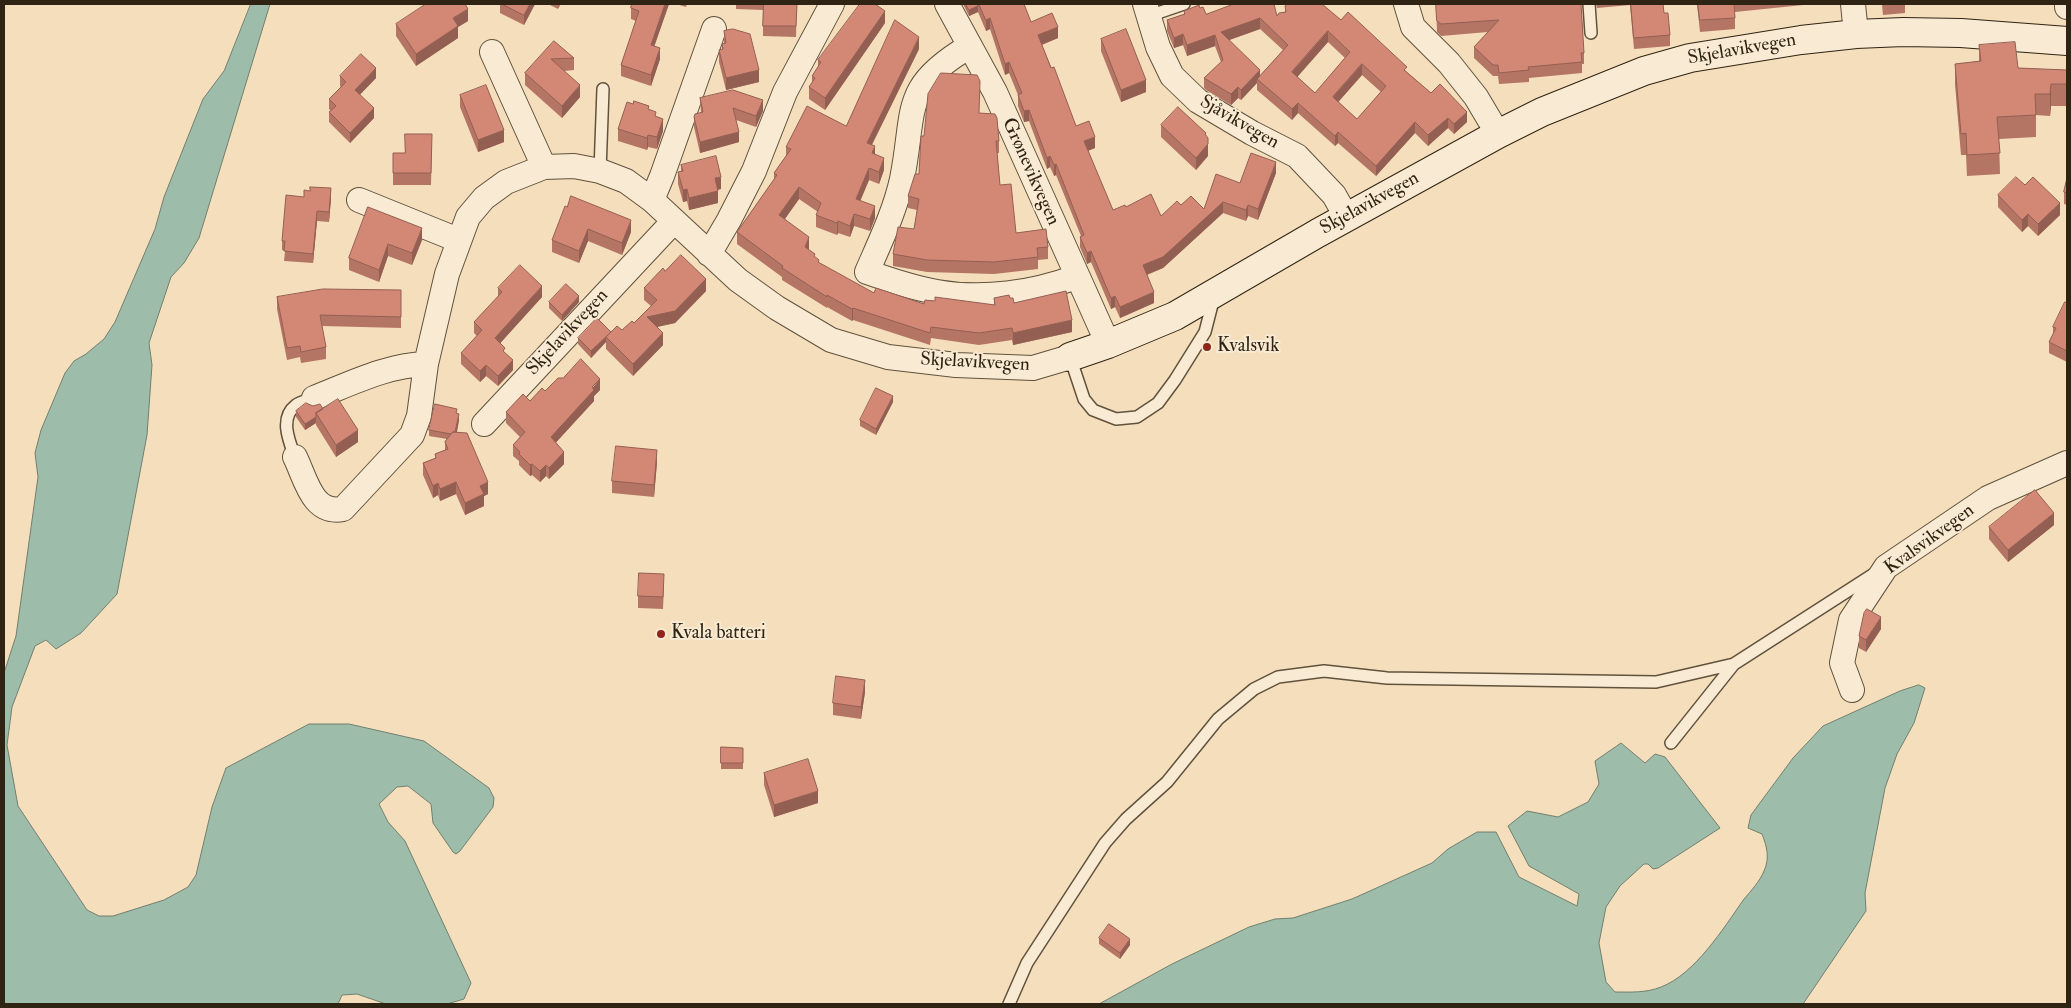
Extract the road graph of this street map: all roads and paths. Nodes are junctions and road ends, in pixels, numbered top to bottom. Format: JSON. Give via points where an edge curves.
{"nodes":[{"id":1,"x":832,"y":4,"type":"edge"},
{"id":2,"x":946,"y":4,"type":"edge"},
{"id":3,"x":1184,"y":4,"type":"edge"},
{"id":4,"x":1406,"y":4,"type":"edge"},
{"id":5,"x":1589,"y":4,"type":"edge"},
{"id":6,"x":1853,"y":4,"type":"edge"},
{"id":7,"x":1147,"y":10,"type":"edge"},
{"id":8,"x":714,"y":29,"type":"dead end"},
{"id":9,"x":1591,"y":33,"type":"dead end"},
{"id":10,"x":1856,"y":34,"type":"junction"},
{"id":11,"x":2067,"y":41,"type":"edge"},
{"id":12,"x":970,"y":46,"type":"junction"},
{"id":13,"x":492,"y":52,"type":"dead end"},
{"id":14,"x":603,"y":89,"type":"dead end"},
{"id":15,"x":1498,"y":134,"type":"junction"},
{"id":16,"x":544,"y":167,"type":"junction"},
{"id":17,"x":600,"y":171,"type":"junction"},
{"id":18,"x":359,"y":200,"type":"dead end"},
{"id":19,"x":652,"y":200,"type":"junction"},
{"id":20,"x":1346,"y":218,"type":"junction"},
{"id":21,"x":674,"y":220,"type":"junction"},
{"id":22,"x":458,"y":240,"type":"junction"},
{"id":23,"x":709,"y":254,"type":"junction"},
{"id":24,"x":1076,"y":277,"type":"junction"},
{"id":25,"x":1215,"y":292,"type":"junction"},
{"id":26,"x":1108,"y":344,"type":"junction"},
{"id":27,"x":1070,"y":357,"type":"junction"},
{"id":28,"x":426,"y":364,"type":"junction"},
{"id":29,"x":314,"y":398,"type":"joint"},
{"id":30,"x":484,"y":424,"type":"dead end"},
{"id":31,"x":295,"y":457,"type":"joint"},
{"id":32,"x":2067,"y":463,"type":"edge"},
{"id":33,"x":1886,"y":567,"type":"junction"},
{"id":34,"x":1734,"y":664,"type":"junction"},
{"id":35,"x":1852,"y":690,"type":"dead end"},
{"id":36,"x":1671,"y":743,"type":"dead end"},
{"id":37,"x":1009,"y":1004,"type":"edge"}],
"edges":[{"from":1,"to":23,"type":"street","via":[[785,92],[750,179]]},
{"from":2,"to":12,"type":"street","name":"Grønevikvegen"},
{"from":3,"to":7,"type":"lane","name":"Sjåvikvegen"},
{"from":4,"to":15,"type":"street","via":[[1413,28],[1449,62],[1476,97]]},
{"from":5,"to":9,"type":"lane"},
{"from":6,"to":10,"type":"street"},
{"from":7,"to":20,"type":"street","name":"Sjåvikvegen","via":[[1158,47],[1172,76],[1198,101],[1252,134],[1298,156],[1334,195]]},
{"from":8,"to":19,"type":"street"},
{"from":10,"to":11,"type":"main road","name":"Skjelavikvegen","via":[[1962,33]]},
{"from":10,"to":15,"type":"main road","name":"Skjelavikvegen","via":[[1681,60],[1594,90]]},
{"from":12,"to":24,"type":"street","name":"Grønevikvegen","via":[[995,92]]},
{"from":12,"to":24,"type":"street","via":[[928,76],[916,94],[901,181],[888,224],[867,272],[915,287],[968,294],[1030,290]]},
{"from":13,"to":16,"type":"street"},
{"from":14,"to":17,"type":"lane"},
{"from":15,"to":20,"type":"main road","name":"Skjelavikvegen"},
{"from":16,"to":17,"type":"street","name":"Skjelavikvegen","via":[[574,166]]},
{"from":16,"to":22,"type":"street","name":"Skjelavikvegen","via":[[506,182],[484,198],[468,217]]},
{"from":17,"to":19,"type":"street","name":"Skjelavikvegen","via":[[626,181]]},
{"from":18,"to":22,"type":"street"},
{"from":19,"to":21,"type":"street","name":"Skjelavikvegen"},
{"from":20,"to":25,"type":"main road","name":"Skjelavikvegen"},
{"from":21,"to":23,"type":"street","name":"Skjelavikvegen"},
{"from":21,"to":30,"type":"street","name":"Skjelavikvegen"},
{"from":22,"to":28,"type":"street","name":"Skjelavikvegen"},
{"from":23,"to":27,"type":"street","name":"Skjelavikvegen","via":[[777,308],[831,340],[888,357],[956,365],[1033,368]]},
{"from":24,"to":26,"type":"street","name":"Grønevikvegen"},
{"from":25,"to":26,"type":"main road","name":"Skjelavikvegen","via":[[1175,316]]},
{"from":25,"to":27,"type":"lane","via":[[1205,332],[1158,403],[1137,417],[1116,419],[1093,410],[1084,399]]},
{"from":26,"to":27,"type":"main road","name":"Skjelavikvegen"},
{"from":28,"to":29,"type":"street","via":[[393,368]]},
{"from":28,"to":31,"type":"street","name":"Skjelavikvegen","via":[[419,416],[412,435],[344,509],[330,510],[318,503]]},
{"from":29,"to":31,"type":"lane","via":[[295,406],[287,420],[288,439]]},
{"from":32,"to":33,"type":"street","name":"Kvalsvikvegen","via":[[1988,498]]},
{"from":33,"to":34,"type":"lane"},
{"from":33,"to":35,"type":"street","name":"Kvalsvikvegen","via":[[1851,620],[1842,663]]},
{"from":34,"to":36,"type":"lane"},
{"from":34,"to":37,"type":"lane","via":[[1656,682],[1387,678],[1324,671],[1278,677],[1254,689],[1218,719],[1167,782],[1105,843],[1026,963]]}]}
